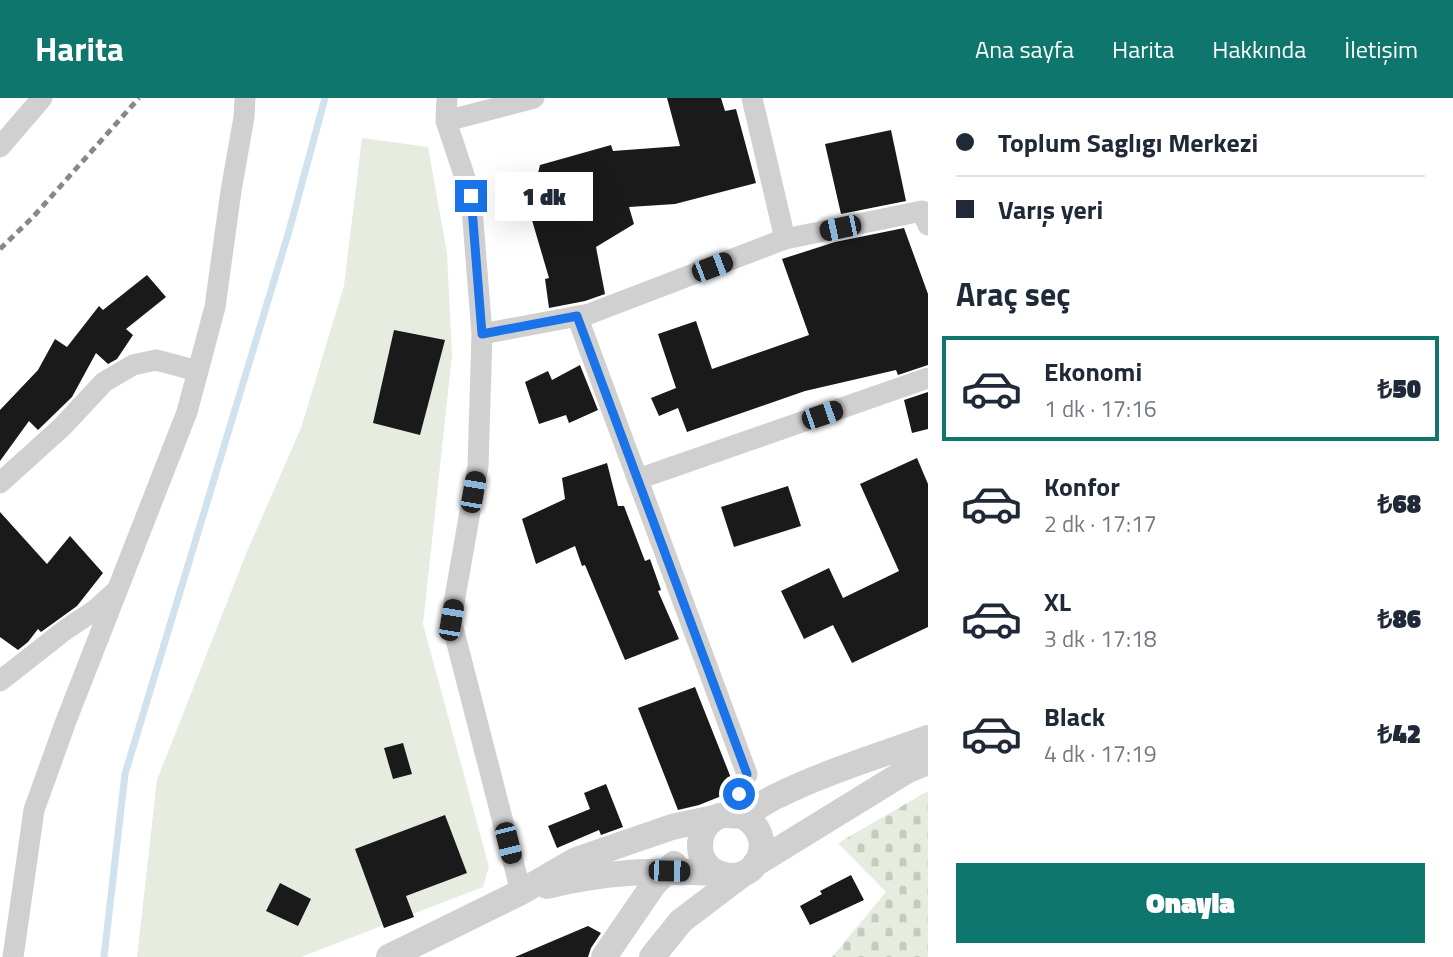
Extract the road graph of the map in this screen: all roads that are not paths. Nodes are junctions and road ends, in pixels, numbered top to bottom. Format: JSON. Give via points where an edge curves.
{"nodes":[{"id":1,"x":42,"y":98,"type":"edge"},
{"id":2,"x":245,"y":98,"type":"edge"},
{"id":3,"x":447,"y":98,"type":"edge"},
{"id":4,"x":534,"y":98,"type":"edge"},
{"id":5,"x":752,"y":98,"type":"edge"},
{"id":6,"x":446,"y":121,"type":"junction"},
{"id":7,"x":0,"y":147,"type":"edge"},
{"id":8,"x":928,"y":225,"type":"edge"},
{"id":9,"x":785,"y":239,"type":"junction"},
{"id":10,"x":577,"y":316,"type":"junction"},
{"id":11,"x":482,"y":334,"type":"junction"},
{"id":12,"x":198,"y":371,"type":"junction"},
{"id":13,"x":928,"y":378,"type":"edge"},
{"id":14,"x":638,"y":479,"type":"junction"},
{"id":15,"x":0,"y":483,"type":"edge"},
{"id":16,"x":118,"y":589,"type":"junction"},
{"id":17,"x":0,"y":681,"type":"edge"},
{"id":18,"x":928,"y":738,"type":"edge"},
{"id":19,"x":928,"y":762,"type":"edge"},
{"id":20,"x":723,"y":818,"type":"junction"},
{"id":21,"x":669,"y":871,"type":"junction"},
{"id":22,"x":739,"y":871,"type":"junction"},
{"id":23,"x":521,"y":892,"type":"junction"},
{"id":24,"x":9,"y":944,"type":"edge"},
{"id":25,"x":389,"y":957,"type":"edge"},
{"id":26,"x":604,"y":957,"type":"edge"},
{"id":27,"x":652,"y":957,"type":"edge"}],
"edges":[{"from":1,"to":7,"type":"street"},
{"from":2,"to":12,"type":"street","via":[[215,307]]},
{"from":3,"to":6,"type":"street"},
{"from":4,"to":6,"type":"street"},
{"from":5,"to":9,"type":"street"},
{"from":6,"to":11,"type":"street","via":[[471,196]]},
{"from":8,"to":9,"type":"street","via":[[922,211]]},
{"from":9,"to":10,"type":"street"},
{"from":10,"to":11,"type":"street"},
{"from":10,"to":14,"type":"street"},
{"from":11,"to":23,"type":"street","via":[[478,466],[451,620]]},
{"from":12,"to":15,"type":"street","via":[[156,360],[113,376]]},
{"from":12,"to":16,"type":"street","via":[[187,412]]},
{"from":13,"to":14,"type":"street"},
{"from":14,"to":20,"type":"street","via":[[747,774]]},
{"from":16,"to":17,"type":"street"},
{"from":16,"to":24,"type":"street","via":[[34,810]]},
{"from":18,"to":20,"type":"street"},
{"from":19,"to":22,"type":"street"},
{"from":20,"to":21,"type":"street"},
{"from":20,"to":22,"type":"street","via":[[757,827],[761,837],[762,848]]},
{"from":20,"to":22,"type":"street","via":[[701,836],[701,856],[709,867]]},
{"from":20,"to":23,"type":"street","via":[[672,827],[576,860]]},
{"from":21,"to":22,"type":"street"},
{"from":21,"to":23,"type":"street","via":[[641,870]]},
{"from":21,"to":26,"type":"street","via":[[654,884]]},
{"from":22,"to":27,"type":"street","via":[[681,921]]},
{"from":23,"to":25,"type":"street"}]}
